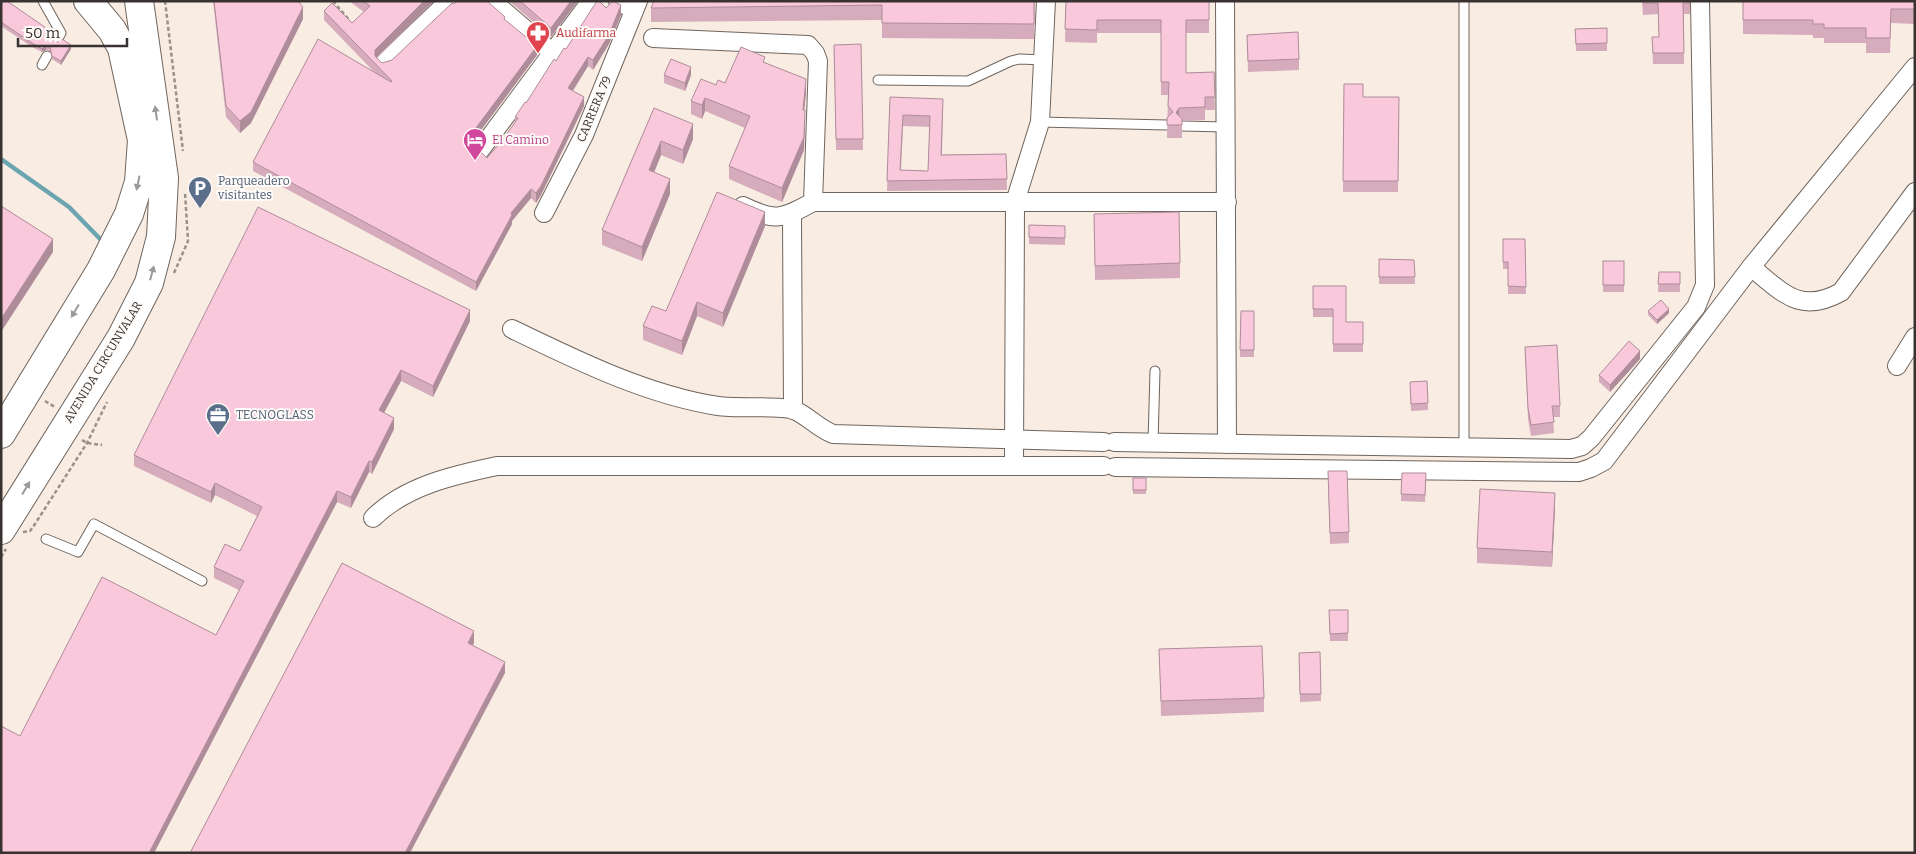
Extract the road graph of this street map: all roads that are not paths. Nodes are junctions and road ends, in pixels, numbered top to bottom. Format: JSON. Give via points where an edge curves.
{"nodes":[{"id":1,"x":43,"y":1,"type":"edge"},
{"id":2,"x":88,"y":1,"type":"edge"},
{"id":3,"x":139,"y":1,"type":"edge"},
{"id":4,"x":449,"y":1,"type":"edge"},
{"id":5,"x":492,"y":1,"type":"edge"},
{"id":6,"x":590,"y":1,"type":"edge"},
{"id":7,"x":618,"y":1,"type":"edge"},
{"id":8,"x":1046,"y":1,"type":"edge"},
{"id":9,"x":1225,"y":1,"type":"edge"},
{"id":10,"x":1464,"y":1,"type":"edge"},
{"id":11,"x":1700,"y":1,"type":"edge"},
{"id":12,"x":636,"y":6,"type":"edge"},
{"id":13,"x":653,"y":38,"type":"dead end"},
{"id":14,"x":57,"y":40,"type":"edge"},
{"id":15,"x":553,"y":53,"type":"junction"},
{"id":16,"x":47,"y":56,"type":"dead end"},
{"id":17,"x":1045,"y":60,"type":"junction"},
{"id":18,"x":385,"y":62,"type":"edge"},
{"id":19,"x":42,"y":65,"type":"dead end"},
{"id":20,"x":1915,"y":67,"type":"edge"},
{"id":21,"x":878,"y":80,"type":"dead end"},
{"id":22,"x":1040,"y":122,"type":"junction"},
{"id":23,"x":1168,"y":126,"type":"edge"},
{"id":24,"x":1182,"y":126,"type":"edge"},
{"id":25,"x":1226,"y":127,"type":"junction"},
{"id":26,"x":478,"y":153,"type":"edge"},
{"id":27,"x":1915,"y":192,"type":"edge"},
{"id":28,"x":728,"y":199,"type":"edge"},
{"id":29,"x":813,"y":202,"type":"junction"},
{"id":30,"x":1015,"y":202,"type":"junction"},
{"id":31,"x":1227,"y":202,"type":"junction"},
{"id":32,"x":544,"y":214,"type":"dead end"},
{"id":33,"x":792,"y":214,"type":"junction"},
{"id":34,"x":1750,"y":267,"type":"junction"},
{"id":35,"x":512,"y":329,"type":"dead end"},
{"id":36,"x":1915,"y":337,"type":"edge"},
{"id":37,"x":1897,"y":366,"type":"dead end"},
{"id":38,"x":1154,"y":371,"type":"dead end"},
{"id":39,"x":793,"y":410,"type":"junction"},
{"id":40,"x":1,"y":434,"type":"edge"},
{"id":41,"x":1014,"y":441,"type":"junction"},
{"id":42,"x":1153,"y":442,"type":"junction"},
{"id":43,"x":1227,"y":444,"type":"junction"},
{"id":44,"x":1464,"y":447,"type":"junction"},
{"id":45,"x":1014,"y":466,"type":"junction"},
{"id":46,"x":373,"y":518,"type":"dead end"},
{"id":47,"x":1,"y":530,"type":"edge"},
{"id":48,"x":46,"y":538,"type":"dead end"},
{"id":49,"x":202,"y":581,"type":"dead end"}],
"edges":[{"from":1,"to":14,"type":"lane","via":[[62,33]]},
{"from":2,"to":40,"type":"highway","one_way":true,"via":[[122,48],[142,140],[139,182],[129,214],[101,270]]},
{"from":47,"to":3,"type":"highway","name":"AVENIDA CIRCUNVALAR","one_way":true,"via":[[121,338],[149,283],[161,237],[164,178]]},
{"from":4,"to":18,"type":"street"},
{"from":5,"to":15,"type":"street"},
{"from":6,"to":15,"type":"street"},
{"from":7,"to":12,"type":"street"},
{"from":8,"to":17,"type":"street"},
{"from":9,"to":25,"type":"street"},
{"from":10,"to":44,"type":"lane"},
{"from":11,"to":44,"type":"street","via":[[1705,285],[1696,307],[1582,446],[1571,449]]},
{"from":12,"to":32,"type":"street","name":"CARRERA 79","via":[[584,135]]},
{"from":13,"to":29,"type":"street","via":[[808,44],[818,61]]},
{"from":15,"to":26,"type":"street"},
{"from":16,"to":19,"type":"lane"},
{"from":17,"to":21,"type":"lane","via":[[1011,61],[968,81]]},
{"from":17,"to":22,"type":"street"},
{"from":20,"to":34,"type":"street"},
{"from":22,"to":23,"type":"lane"},
{"from":22,"to":30,"type":"street"},
{"from":24,"to":25,"type":"lane"},
{"from":25,"to":31,"type":"street"},
{"from":27,"to":34,"type":"street","via":[[1841,292],[1827,300],[1811,303],[1790,299]]},
{"from":28,"to":33,"type":"street","via":[[764,216]]},
{"from":29,"to":30,"type":"street"},
{"from":29,"to":33,"type":"street"},
{"from":30,"to":31,"type":"street"},
{"from":30,"to":41,"type":"street"},
{"from":31,"to":43,"type":"street"},
{"from":33,"to":39,"type":"street"},
{"from":34,"to":45,"type":"street","via":[[1604,461],[1579,472]]},
{"from":35,"to":39,"type":"street","via":[[584,363],[661,391],[718,406]]},
{"from":36,"to":37,"type":"street"},
{"from":38,"to":42,"type":"lane"},
{"from":39,"to":41,"type":"street","via":[[833,434]]},
{"from":41,"to":42,"type":"street"},
{"from":41,"to":45,"type":"street"},
{"from":42,"to":43,"type":"street"},
{"from":43,"to":44,"type":"street"},
{"from":45,"to":46,"type":"street","via":[[497,466],[444,479],[388,503]]},
{"from":48,"to":49,"type":"lane","via":[[78,552],[94,524]]}]}
